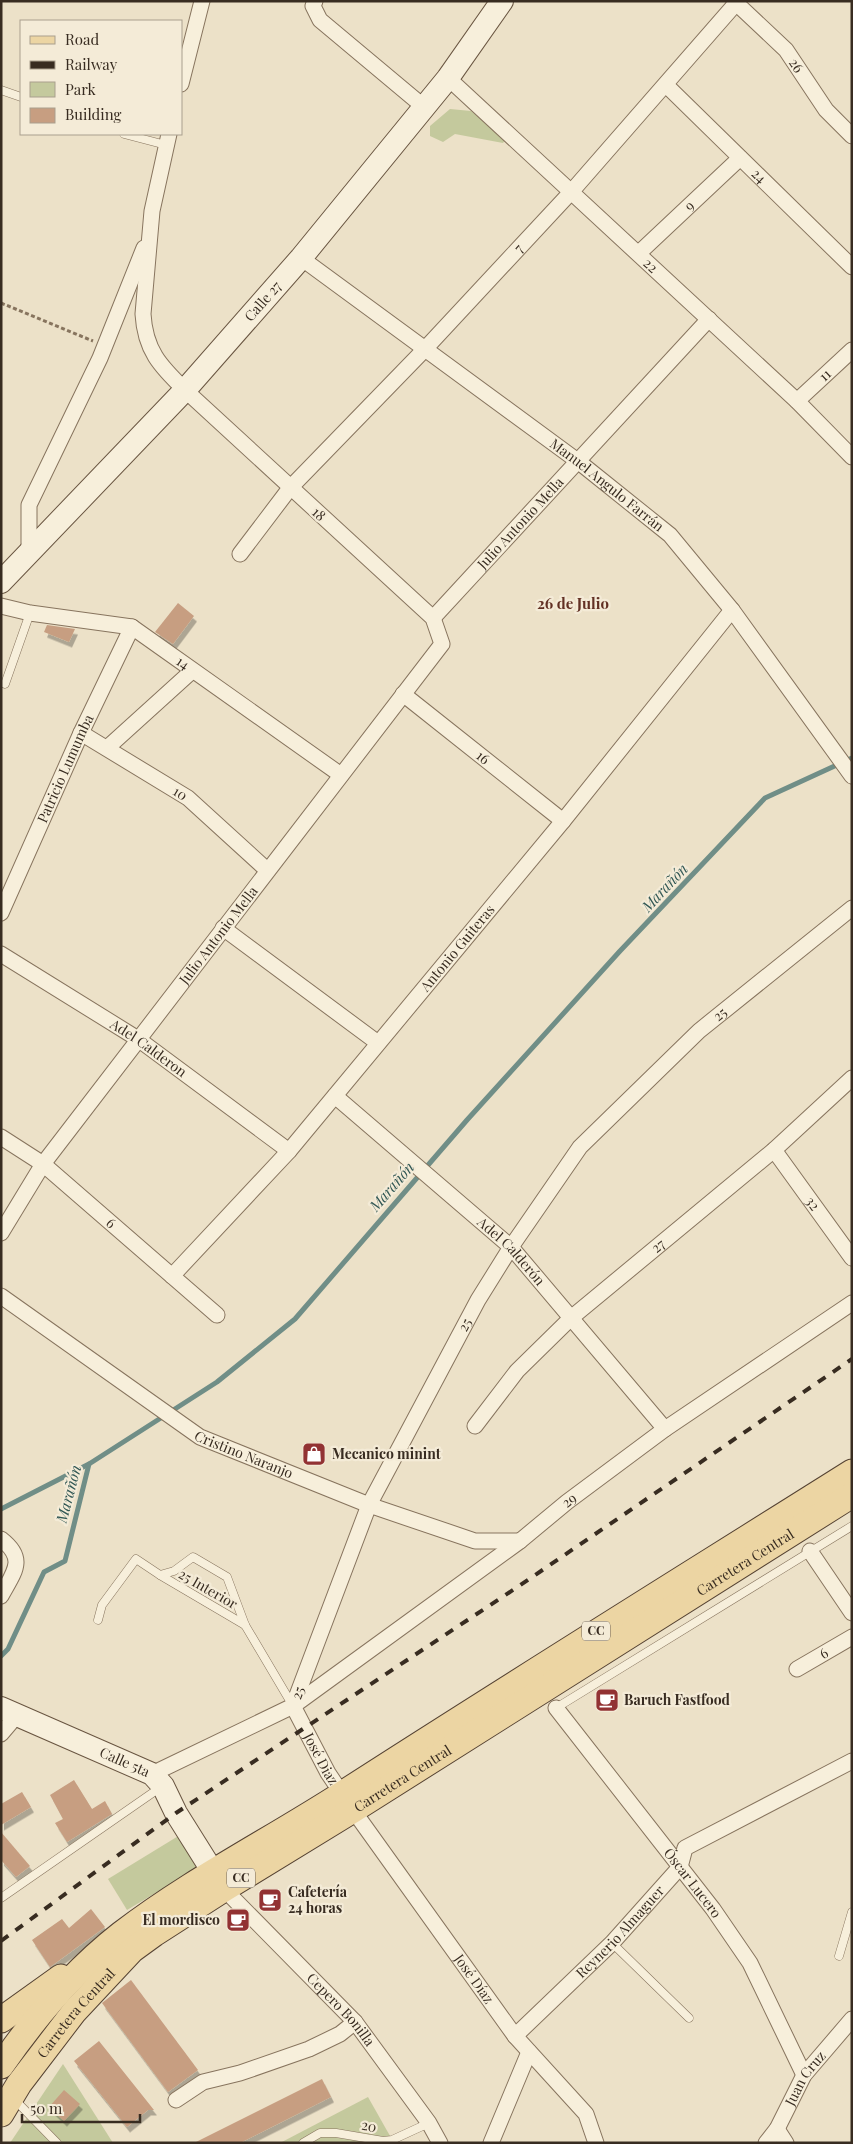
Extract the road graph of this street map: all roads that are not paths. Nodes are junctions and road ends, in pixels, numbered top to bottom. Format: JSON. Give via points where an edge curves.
{"nodes":[{"id":1,"x":202,"y":1,"type":"edge"},
{"id":2,"x":315,"y":1,"type":"edge"},
{"id":3,"x":502,"y":1,"type":"edge"},
{"id":4,"x":736,"y":2,"type":"edge"},
{"id":5,"x":448,"y":78,"type":"junction"},
{"id":6,"x":182,"y":80,"type":"edge"},
{"id":7,"x":666,"y":85,"type":"junction"},
{"id":8,"x":1,"y":90,"type":"edge"},
{"id":9,"x":20,"y":98,"type":"edge"},
{"id":10,"x":424,"y":107,"type":"junction"},
{"id":11,"x":133,"y":135,"type":"edge"},
{"id":12,"x":852,"y":136,"type":"edge"},
{"id":13,"x":167,"y":139,"type":"edge"},
{"id":14,"x":740,"y":158,"type":"junction"},
{"id":15,"x":572,"y":191,"type":"junction"},
{"id":16,"x":150,"y":233,"type":"junction"},
{"id":17,"x":639,"y":253,"type":"junction"},
{"id":18,"x":301,"y":258,"type":"junction"},
{"id":19,"x":852,"y":267,"type":"edge"},
{"id":20,"x":709,"y":319,"type":"junction"},
{"id":21,"x":424,"y":350,"type":"junction"},
{"id":22,"x":852,"y":350,"type":"edge"},
{"id":23,"x":185,"y":390,"type":"junction"},
{"id":24,"x":797,"y":401,"type":"junction"},
{"id":25,"x":852,"y":457,"type":"edge"},
{"id":26,"x":579,"y":462,"type":"junction"},
{"id":27,"x":290,"y":488,"type":"junction"},
{"id":28,"x":240,"y":554,"type":"dead end"},
{"id":29,"x":29,"y":555,"type":"junction"},
{"id":30,"x":1,"y":582,"type":"edge"},
{"id":31,"x":1,"y":606,"type":"edge"},
{"id":32,"x":732,"y":610,"type":"junction"},
{"id":33,"x":30,"y":612,"type":"junction"},
{"id":34,"x":433,"y":618,"type":"junction"},
{"id":35,"x":132,"y":627,"type":"junction"},
{"id":36,"x":442,"y":644,"type":"joint"},
{"id":37,"x":192,"y":671,"type":"junction"},
{"id":38,"x":4,"y":684,"type":"dead end"},
{"id":39,"x":403,"y":694,"type":"junction"},
{"id":40,"x":81,"y":732,"type":"junction"},
{"id":41,"x":107,"y":748,"type":"junction"},
{"id":42,"x":341,"y":775,"type":"junction"},
{"id":43,"x":852,"y":776,"type":"edge"},
{"id":44,"x":563,"y":821,"type":"junction"},
{"id":45,"x":267,"y":870,"type":"junction"},
{"id":46,"x":852,"y":908,"type":"edge"},
{"id":47,"x":1,"y":913,"type":"edge"},
{"id":48,"x":223,"y":928,"type":"junction"},
{"id":49,"x":1,"y":954,"type":"edge"},
{"id":50,"x":138,"y":1039,"type":"junction"},
{"id":51,"x":378,"y":1043,"type":"junction"},
{"id":52,"x":852,"y":1078,"type":"edge"},
{"id":53,"x":335,"y":1096,"type":"junction"},
{"id":54,"x":1,"y":1137,"type":"edge"},
{"id":55,"x":774,"y":1150,"type":"junction"},
{"id":56,"x":289,"y":1151,"type":"junction"},
{"id":57,"x":43,"y":1164,"type":"junction"},
{"id":58,"x":1,"y":1233,"type":"edge"},
{"id":59,"x":511,"y":1247,"type":"junction"},
{"id":60,"x":852,"y":1258,"type":"edge"},
{"id":61,"x":172,"y":1276,"type":"junction"},
{"id":62,"x":1,"y":1296,"type":"edge"},
{"id":63,"x":852,"y":1303,"type":"edge"},
{"id":64,"x":217,"y":1315,"type":"dead end"},
{"id":65,"x":571,"y":1318,"type":"junction"},
{"id":66,"x":475,"y":1426,"type":"dead end"},
{"id":67,"x":665,"y":1429,"type":"junction"},
{"id":68,"x":852,"y":1472,"type":"edge"},
{"id":69,"x":852,"y":1495,"type":"edge"},
{"id":70,"x":369,"y":1505,"type":"junction"},
{"id":71,"x":852,"y":1526,"type":"edge"},
{"id":72,"x":1,"y":1540,"type":"edge"},
{"id":73,"x":520,"y":1541,"type":"junction"},
{"id":74,"x":810,"y":1551,"type":"junction"},
{"id":75,"x":160,"y":1575,"type":"junction"},
{"id":76,"x":1,"y":1596,"type":"edge"},
{"id":77,"x":852,"y":1613,"type":"edge"},
{"id":78,"x":98,"y":1620,"type":"dead end"},
{"id":79,"x":245,"y":1625,"type":"junction"},
{"id":80,"x":852,"y":1636,"type":"edge"},
{"id":81,"x":797,"y":1670,"type":"dead end"},
{"id":82,"x":293,"y":1706,"type":"junction"},
{"id":83,"x":556,"y":1708,"type":"joint"},
{"id":84,"x":10,"y":1711,"type":"edge"},
{"id":85,"x":1,"y":1734,"type":"edge"},
{"id":86,"x":852,"y":1761,"type":"edge"},
{"id":87,"x":158,"y":1780,"type":"junction"},
{"id":88,"x":348,"y":1802,"type":"junction"},
{"id":89,"x":680,"y":1867,"type":"junction"},
{"id":90,"x":218,"y":1880,"type":"junction"},
{"id":91,"x":1,"y":1898,"type":"edge"},
{"id":92,"x":852,"y":1912,"type":"edge"},
{"id":93,"x":120,"y":1935,"type":"junction"},
{"id":94,"x":612,"y":1943,"type":"junction"},
{"id":95,"x":839,"y":1956,"type":"dead end"},
{"id":96,"x":74,"y":2012,"type":"junction"},
{"id":97,"x":689,"y":2018,"type":"dead end"},
{"id":98,"x":852,"y":2019,"type":"edge"},
{"id":99,"x":1,"y":2020,"type":"edge"},
{"id":100,"x":355,"y":2022,"type":"junction"},
{"id":101,"x":1,"y":2025,"type":"edge"},
{"id":102,"x":30,"y":2027,"type":"junction"},
{"id":103,"x":516,"y":2036,"type":"junction"},
{"id":104,"x":529,"y":2052,"type":"junction"},
{"id":105,"x":1,"y":2066,"type":"edge"},
{"id":106,"x":804,"y":2075,"type":"junction"},
{"id":107,"x":176,"y":2100,"type":"dead end"},
{"id":108,"x":6,"y":2105,"type":"edge"},
{"id":109,"x":429,"y":2123,"type":"junction"},
{"id":110,"x":777,"y":2129,"type":"junction"},
{"id":111,"x":57,"y":2143,"type":"edge"},
{"id":112,"x":303,"y":2143,"type":"edge"},
{"id":113,"x":440,"y":2143,"type":"edge"},
{"id":114,"x":491,"y":2143,"type":"edge"},
{"id":115,"x":596,"y":2143,"type":"edge"},
{"id":116,"x":766,"y":2143,"type":"edge"},
{"id":117,"x":786,"y":2143,"type":"edge"}],
"edges":[{"from":1,"to":6,"type":"street"},
{"from":2,"to":10,"type":"street","via":[[313,6],[320,20]]},
{"from":3,"to":5,"type":"main road","name":"Calle 27"},
{"from":4,"to":7,"type":"street","name":"7"},
{"from":4,"to":12,"type":"street","name":"26","via":[[786,50],[826,110]]},
{"from":5,"to":10,"type":"main road","name":"Calle 27"},
{"from":5,"to":15,"type":"street","name":"22"},
{"from":7,"to":14,"type":"street","name":"24"},
{"from":7,"to":15,"type":"street","name":"7"},
{"from":8,"to":9,"type":"lane"},
{"from":10,"to":18,"type":"main road","name":"Calle 27"},
{"from":11,"to":13,"type":"lane"},
{"from":13,"to":16,"type":"street"},
{"from":14,"to":17,"type":"street","name":"9"},
{"from":14,"to":19,"type":"street","name":"24"},
{"from":15,"to":17,"type":"street","name":"22"},
{"from":15,"to":21,"type":"street","name":"7"},
{"from":16,"to":23,"type":"street","name":"18","via":[[144,325],[152,354],[162,369]]},
{"from":16,"to":29,"type":"street","via":[[105,346],[29,505]]},
{"from":17,"to":20,"type":"street","name":"22"},
{"from":18,"to":21,"type":"street","name":"Manuel Angulo Farrán"},
{"from":18,"to":23,"type":"main road","name":"Calle 27"},
{"from":20,"to":24,"type":"street","name":"22"},
{"from":20,"to":26,"type":"street","name":"Julio Antonio Mella"},
{"from":21,"to":26,"type":"street","name":"Manuel Angulo Farrán"},
{"from":21,"to":27,"type":"street","name":"7"},
{"from":22,"to":24,"type":"street","name":"11"},
{"from":23,"to":27,"type":"street","name":"18"},
{"from":23,"to":29,"type":"main road","name":"Calle 27"},
{"from":24,"to":25,"type":"street","name":"22"},
{"from":26,"to":32,"type":"street","name":"Manuel Angulo Farrán","via":[[670,535]]},
{"from":26,"to":34,"type":"street","name":"Julio Antonio Mella"},
{"from":27,"to":28,"type":"street","name":"7"},
{"from":27,"to":34,"type":"street","name":"18"},
{"from":29,"to":30,"type":"main road","name":"Calle 27"},
{"from":31,"to":33,"type":"street","name":"14"},
{"from":32,"to":43,"type":"street","name":"Manuel Angulo Farrán"},
{"from":32,"to":44,"type":"street","name":"Antonio Guiteras"},
{"from":33,"to":35,"type":"street","name":"14"},
{"from":33,"to":38,"type":"lane"},
{"from":34,"to":36,"type":"street","name":"18"},
{"from":35,"to":37,"type":"street","name":"14"},
{"from":35,"to":40,"type":"street","name":"Patricio Lumumba"},
{"from":36,"to":39,"type":"street","name":"Julio Antonio Mella"},
{"from":37,"to":41,"type":"street"},
{"from":37,"to":42,"type":"street","name":"14"},
{"from":39,"to":42,"type":"street","name":"Julio Antonio Mella"},
{"from":39,"to":44,"type":"street","name":"16"},
{"from":40,"to":41,"type":"street","name":"10"},
{"from":40,"to":47,"type":"street","name":"Patricio Lumumba"},
{"from":41,"to":45,"type":"street","name":"10","via":[[188,798]]},
{"from":42,"to":45,"type":"street","name":"Julio Antonio Mella"},
{"from":44,"to":51,"type":"street","name":"Antonio Guiteras"},
{"from":45,"to":48,"type":"street","name":"Julio Antonio Mella"},
{"from":46,"to":59,"type":"street","name":"25","via":[[699,1032],[580,1147]]},
{"from":48,"to":50,"type":"street","name":"Julio Antonio Mella"},
{"from":48,"to":51,"type":"street"},
{"from":49,"to":50,"type":"street","name":"Adel Calderon"},
{"from":50,"to":56,"type":"street","name":"Adel Calderon"},
{"from":50,"to":57,"type":"street","name":"Julio Antonio Mella"},
{"from":51,"to":53,"type":"street","name":"Antonio Guiteras"},
{"from":52,"to":55,"type":"street","name":"27"},
{"from":53,"to":56,"type":"street","name":"Antonio Guiteras"},
{"from":53,"to":59,"type":"street","name":"Adel Calderón"},
{"from":54,"to":57,"type":"street","name":"6"},
{"from":55,"to":60,"type":"street","name":"32"},
{"from":55,"to":65,"type":"street","name":"27"},
{"from":56,"to":61,"type":"street","name":"Antonio Guiteras"},
{"from":57,"to":58,"type":"street","name":"Julio Antonio Mella"},
{"from":57,"to":61,"type":"street","name":"6"},
{"from":59,"to":65,"type":"street","name":"Adel Calderón"},
{"from":59,"to":70,"type":"street","name":"25","via":[[478,1300]]},
{"from":61,"to":64,"type":"street","name":"6"},
{"from":62,"to":70,"type":"street","name":"Cristino Naranjo","via":[[200,1437]]},
{"from":63,"to":67,"type":"street","name":"29"},
{"from":65,"to":66,"type":"street","name":"27","via":[[517,1371]]},
{"from":65,"to":67,"type":"street","name":"Adel Calderón"},
{"from":67,"to":73,"type":"street","name":"29"},
{"from":68,"to":88,"type":"main road","name":"Carretera Central","number":"CC","via":[[532,1672]]},
{"from":69,"to":88,"type":"main road","name":"Carretera Central","number":"CC"},
{"from":70,"to":73,"type":"street","name":"Cristino Naranjo","via":[[475,1541]]},
{"from":70,"to":82,"type":"street","name":"25"},
{"from":71,"to":74,"type":"lane"},
{"from":72,"to":76,"type":"street","via":[[13,1549],[17,1561]]},
{"from":73,"to":82,"type":"street","name":"29"},
{"from":74,"to":77,"type":"street"},
{"from":74,"to":83,"type":"lane"},
{"from":75,"to":78,"type":"lane","name":"25 Interior","via":[[136,1559],[102,1605]]},
{"from":75,"to":79,"type":"lane","name":"25 Interior"},
{"from":75,"to":79,"type":"lane","name":"25 Interior","via":[[174,1571],[193,1557],[228,1577]]},
{"from":79,"to":82,"type":"lane","name":"25 Interior"},
{"from":80,"to":81,"type":"street","name":"6"},
{"from":82,"to":87,"type":"street","name":"25"},
{"from":82,"to":88,"type":"street","name":"José Diaz","via":[[328,1773]]},
{"from":83,"to":89,"type":"street","name":"Óscar Lucero"},
{"from":84,"to":85,"type":"street"},
{"from":84,"to":87,"type":"main road","name":"Calle 5ta"},
{"from":86,"to":89,"type":"street","name":"Reynerio Almaguer","via":[[685,1848]]},
{"from":87,"to":90,"type":"main road","name":"Calle 5ta"},
{"from":87,"to":91,"type":"lane"},
{"from":88,"to":90,"type":"main road","name":"Carretera Central","number":"CC"},
{"from":88,"to":103,"type":"street","name":"José Díaz"},
{"from":89,"to":94,"type":"street","name":"Reynerio Almaguer"},
{"from":89,"to":106,"type":"street","name":"Óscar Lucero","via":[[750,1963]]},
{"from":90,"to":93,"type":"main road","name":"Carretera Central","number":"CC"},
{"from":90,"to":96,"type":"main road","name":"Carretera Central","number":"CC","via":[[132,1950]]},
{"from":90,"to":100,"type":"street","name":"Cepero Bonilla"},
{"from":92,"to":95,"type":"lane"},
{"from":93,"to":99,"type":"main road"},
{"from":93,"to":102,"type":"main road","name":"Carretera Central","number":"CC","via":[[74,1976]]},
{"from":94,"to":97,"type":"lane"},
{"from":94,"to":103,"type":"street","name":"Reynerio Almaguer"},
{"from":96,"to":102,"type":"main road"},
{"from":96,"to":108,"type":"main road","name":"Carretera Central","number":"CC"},
{"from":98,"to":106,"type":"street","name":"Juan Cruz"},
{"from":100,"to":107,"type":"street","via":[[340,2034],[309,2049],[203,2082]]},
{"from":100,"to":109,"type":"street","name":"Cepero Bonilla"},
{"from":101,"to":102,"type":"main road"},
{"from":102,"to":105,"type":"main road","name":"Carretera Central","number":"CC"},
{"from":103,"to":104,"type":"street","name":"José Díaz"},
{"from":104,"to":114,"type":"street"},
{"from":104,"to":115,"type":"street","name":"José Díaz","via":[[586,2114]]},
{"from":106,"to":110,"type":"street","name":"Juan Cruz"},
{"from":108,"to":111,"type":"lane"},
{"from":109,"to":112,"type":"lane","name":"20","via":[[392,2140],[320,2133]]},
{"from":109,"to":113,"type":"street","name":"Cepero Bonilla"},
{"from":110,"to":116,"type":"street","name":"Juan Cruz"},
{"from":110,"to":117,"type":"street"}]}
